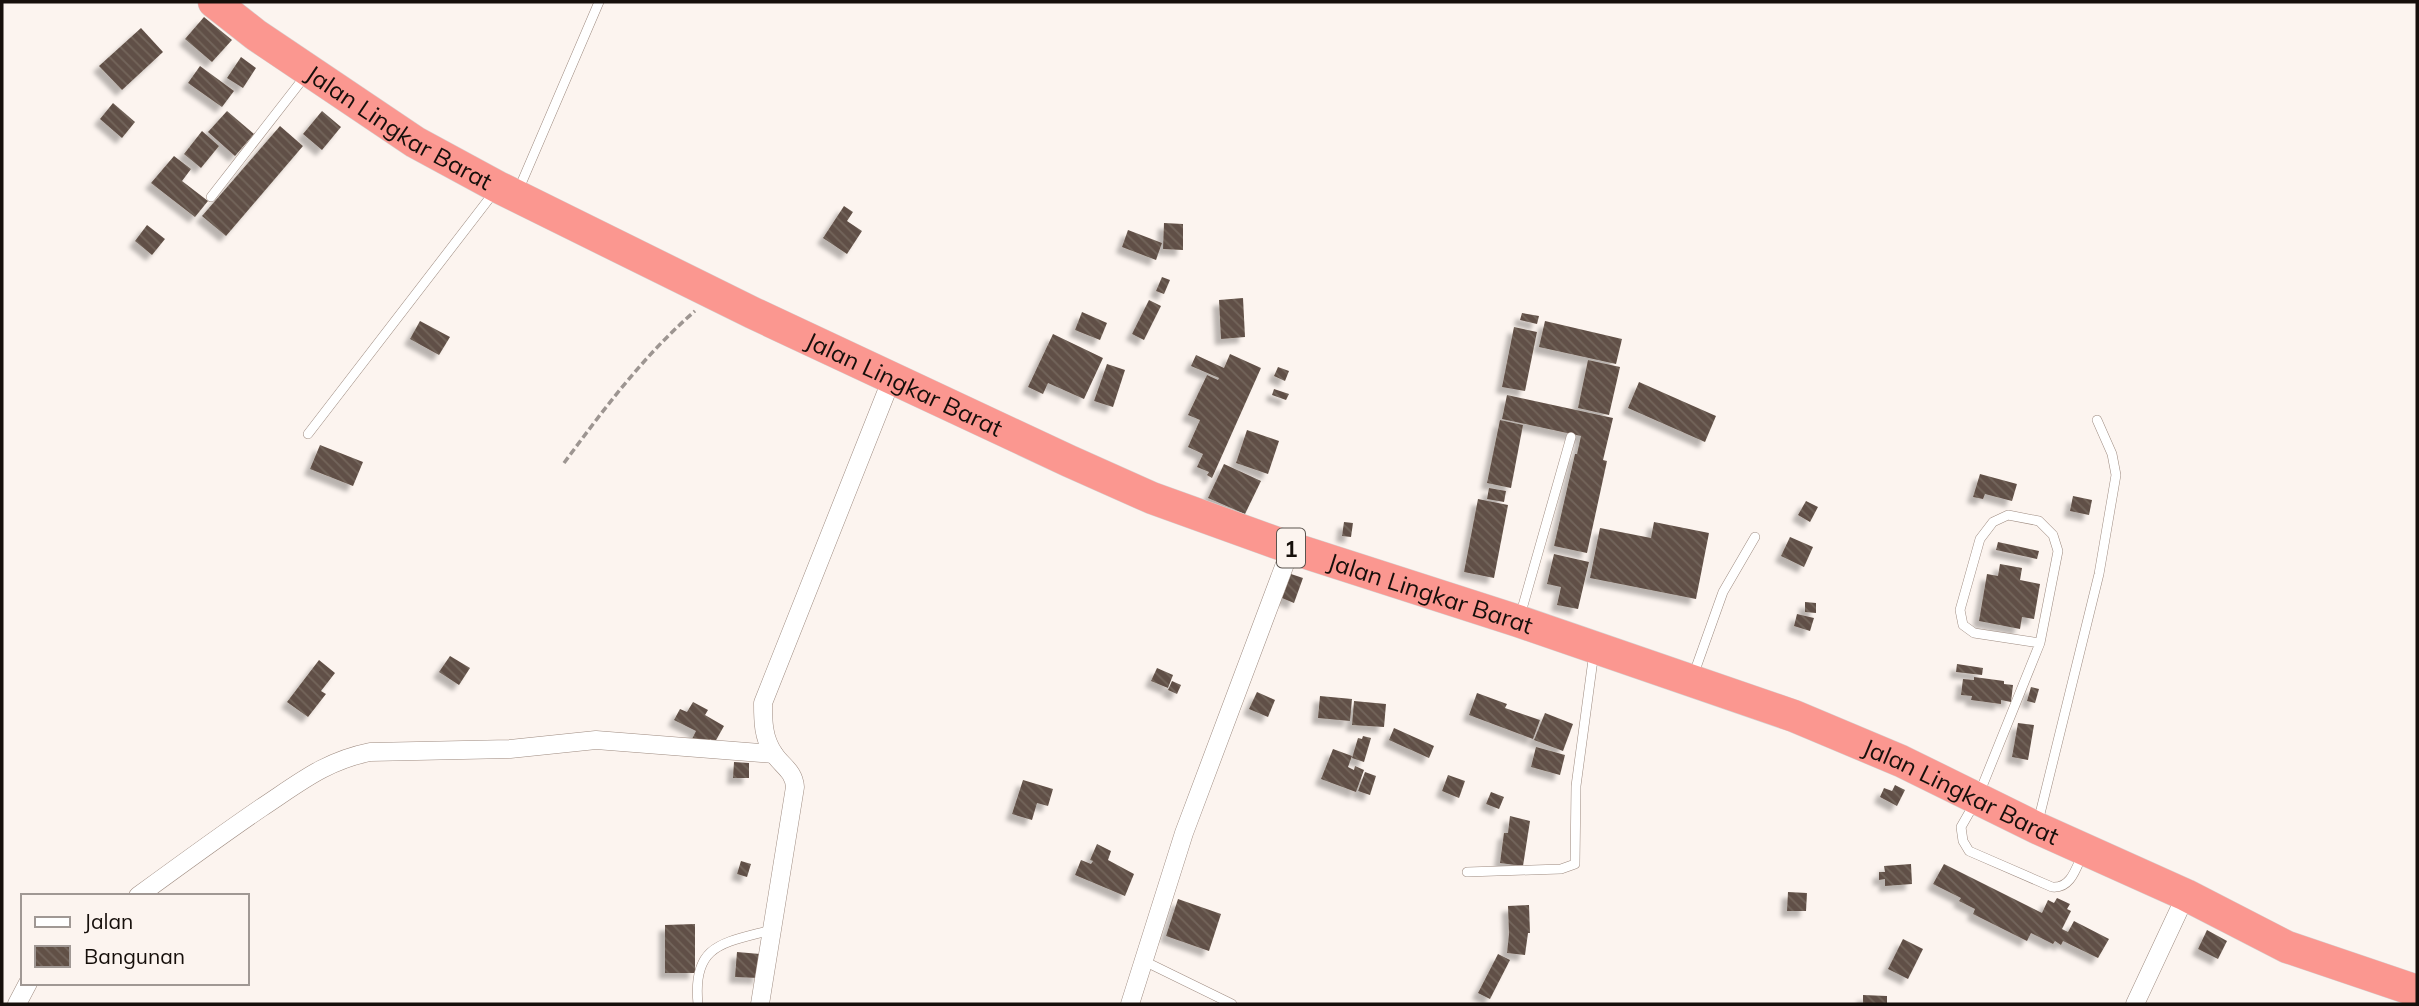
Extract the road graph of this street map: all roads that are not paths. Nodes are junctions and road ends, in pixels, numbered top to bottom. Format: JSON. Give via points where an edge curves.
{"nodes":[{"id":1,"x":214,"y":2,"type":"edge"},
{"id":2,"x":599,"y":2,"type":"edge"},
{"id":3,"x":309,"y":71,"type":"junction"},
{"id":4,"x":507,"y":192,"type":"junction"},
{"id":5,"x":211,"y":197,"type":"dead end"},
{"id":6,"x":892,"y":378,"type":"junction"},
{"id":7,"x":2097,"y":421,"type":"dead end"},
{"id":8,"x":308,"y":434,"type":"dead end"},
{"id":9,"x":1571,"y":437,"type":"dead end"},
{"id":10,"x":1755,"y":537,"type":"dead end"},
{"id":11,"x":1291,"y":548,"type":"junction"},
{"id":12,"x":1518,"y":621,"type":"junction"},
{"id":13,"x":2039,"y":643,"type":"junction"},
{"id":14,"x":1594,"y":647,"type":"junction"},
{"id":15,"x":1691,"y":681,"type":"junction"},
{"id":16,"x":774,"y":754,"type":"junction"},
{"id":17,"x":1977,"y":799,"type":"junction"},
{"id":18,"x":2036,"y":828,"type":"junction"},
{"id":19,"x":2085,"y":850,"type":"junction"},
{"id":20,"x":1467,"y":872,"type":"dead end"},
{"id":21,"x":141,"y":894,"type":"edge"},
{"id":22,"x":2186,"y":895,"type":"junction"},
{"id":23,"x":771,"y":930,"type":"junction"},
{"id":24,"x":1144,"y":961,"type":"junction"},
{"id":25,"x":27,"y":985,"type":"edge"},
{"id":26,"x":2417,"y":991,"type":"edge"},
{"id":27,"x":17,"y":1004,"type":"edge"},
{"id":28,"x":698,"y":1004,"type":"edge"},
{"id":29,"x":760,"y":1004,"type":"edge"},
{"id":30,"x":1130,"y":1004,"type":"edge"},
{"id":31,"x":1232,"y":1004,"type":"edge"},
{"id":32,"x":2135,"y":1004,"type":"edge"}],
"edges":[{"from":1,"to":3,"type":"highway","name":"Jalan Lingkar Barat","number":"1"},
{"from":2,"to":4,"type":"lane"},
{"from":3,"to":4,"type":"highway","name":"Jalan Lingkar Barat","number":"1","via":[[415,142]]},
{"from":3,"to":5,"type":"lane"},
{"from":4,"to":6,"type":"highway","name":"Jalan Lingkar Barat","number":"1"},
{"from":4,"to":8,"type":"lane"},
{"from":6,"to":11,"type":"highway","name":"Jalan Lingkar Barat","number":"1","via":[[1152,498]]},
{"from":6,"to":16,"type":"street","via":[[763,703],[765,737]]},
{"from":7,"to":18,"type":"lane","via":[[2116,475],[2099,574]]},
{"from":9,"to":12,"type":"lane"},
{"from":10,"to":15,"type":"lane","via":[[1723,592]]},
{"from":11,"to":12,"type":"highway","name":"Jalan Lingkar Barat","number":"1"},
{"from":11,"to":24,"type":"street","via":[[1184,832]]},
{"from":12,"to":14,"type":"highway","name":"Jalan Lingkar Barat","number":"1"},
{"from":13,"to":13,"type":"lane","via":[[2058,551],[2053,535],[2039,521],[2008,515],[1993,522],[1980,539],[1960,610],[1963,625],[1974,633]]},
{"from":13,"to":17,"type":"lane"},
{"from":14,"to":15,"type":"highway","name":"Jalan Lingkar Barat","number":"1"},
{"from":14,"to":20,"type":"lane","via":[[1576,786],[1575,864],[1561,869]]},
{"from":15,"to":17,"type":"highway","name":"Jalan Lingkar Barat","number":"1","via":[[1794,716]]},
{"from":16,"to":21,"type":"street","via":[[597,740],[349,756],[321,768]]},
{"from":16,"to":23,"type":"street","via":[[791,772],[795,787]]},
{"from":17,"to":18,"type":"highway","name":"Jalan Lingkar Barat","number":"1"},
{"from":17,"to":19,"type":"lane","via":[[1961,827],[1969,850],[2061,888],[2068,884]]},
{"from":18,"to":19,"type":"highway","name":"Jalan Lingkar Barat","number":"1"},
{"from":19,"to":22,"type":"highway","name":"Jalan Lingkar Barat","number":"1"},
{"from":22,"to":26,"type":"highway","name":"Jalan Lingkar Barat","number":"1","via":[[2287,947]]},
{"from":22,"to":32,"type":"street"},
{"from":23,"to":28,"type":"lane","via":[[721,943],[706,955],[696,987]]},
{"from":23,"to":29,"type":"street"},
{"from":24,"to":30,"type":"street"},
{"from":24,"to":31,"type":"lane"},
{"from":25,"to":27,"type":"street"}]}
